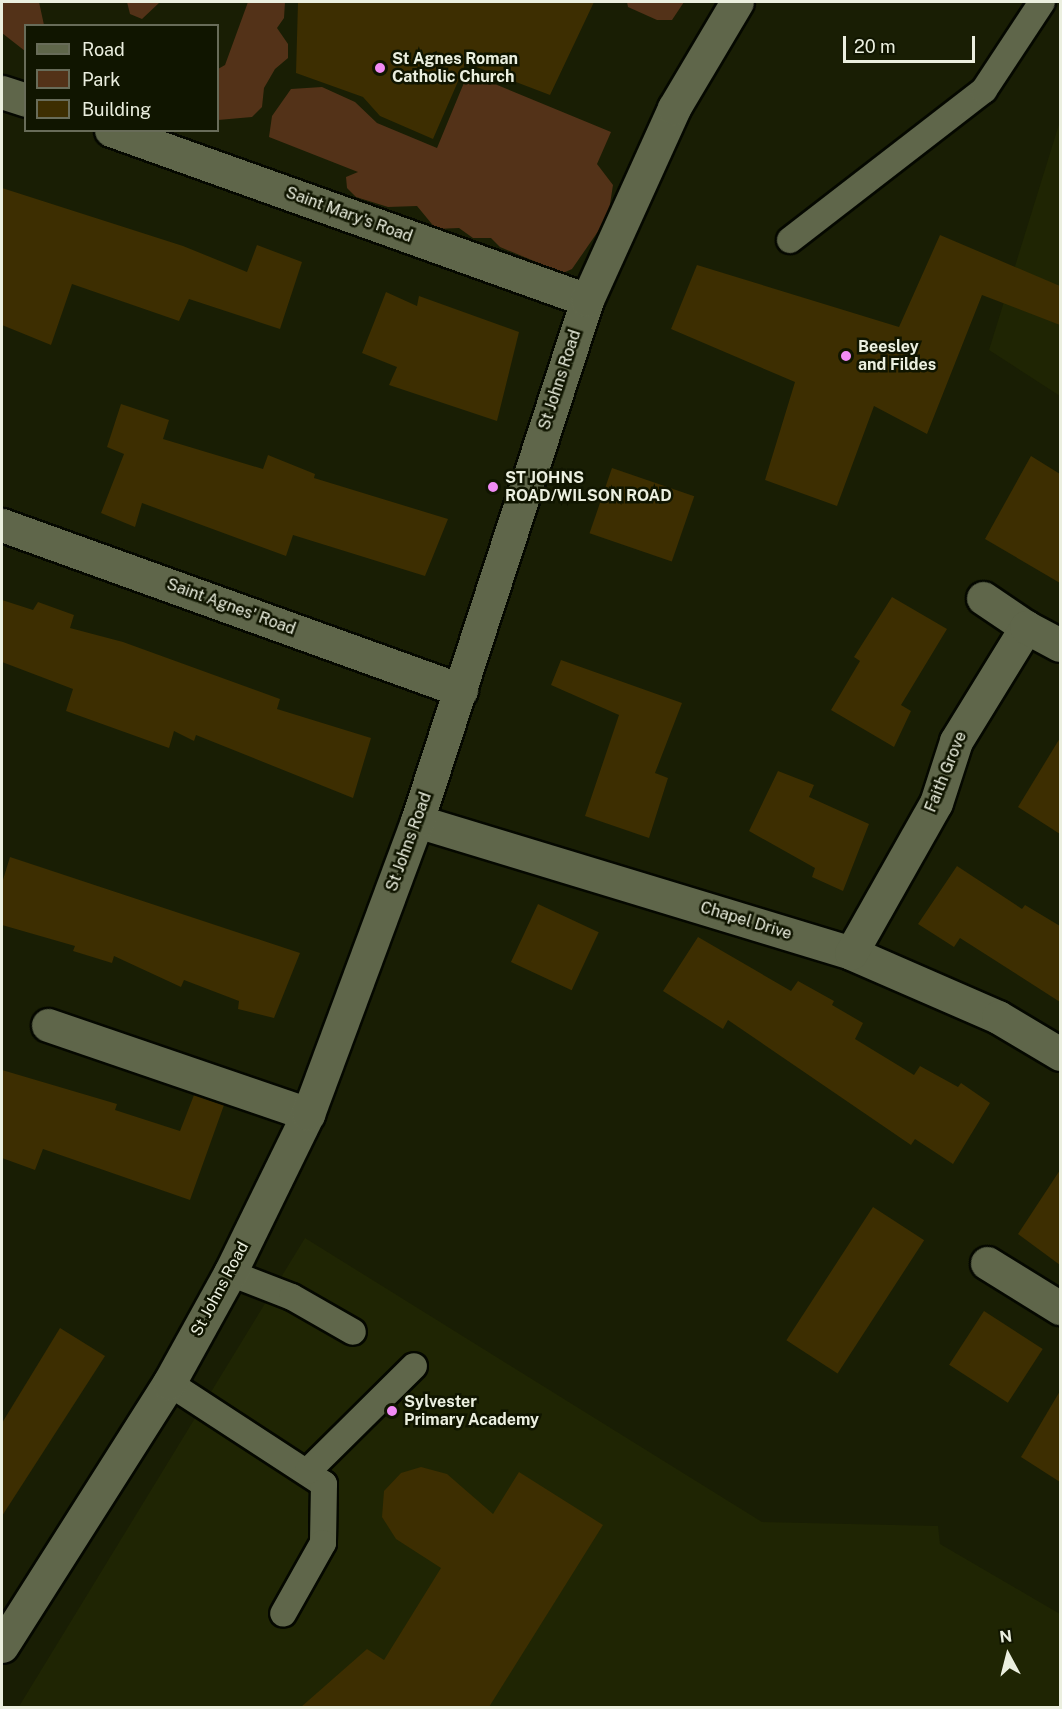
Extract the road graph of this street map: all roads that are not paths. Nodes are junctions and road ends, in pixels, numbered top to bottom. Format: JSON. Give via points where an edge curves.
{"nodes":[{"id":1,"x":737,"y":2,"type":"edge"},
{"id":2,"x":1042,"y":2,"type":"edge"},
{"id":3,"x":2,"y":92,"type":"edge"},
{"id":4,"x":24,"y":99,"type":"edge"},
{"id":5,"x":117,"y":132,"type":"edge"},
{"id":6,"x":790,"y":240,"type":"dead end"},
{"id":7,"x":586,"y":300,"type":"junction"},
{"id":8,"x":2,"y":525,"type":"edge"},
{"id":9,"x":983,"y":598,"type":"dead end"},
{"id":10,"x":1026,"y":627,"type":"junction"},
{"id":11,"x":1060,"y":645,"type":"edge"},
{"id":12,"x":461,"y":690,"type":"junction"},
{"id":13,"x":417,"y":821,"type":"junction"},
{"id":14,"x":851,"y":953,"type":"junction"},
{"id":15,"x":48,"y":1024,"type":"dead end"},
{"id":16,"x":1060,"y":1054,"type":"edge"},
{"id":17,"x":308,"y":1114,"type":"junction"},
{"id":18,"x":987,"y":1263,"type":"dead end"},
{"id":19,"x":230,"y":1273,"type":"junction"},
{"id":20,"x":1060,"y":1308,"type":"edge"},
{"id":21,"x":353,"y":1332,"type":"dead end"},
{"id":22,"x":414,"y":1366,"type":"dead end"},
{"id":23,"x":169,"y":1383,"type":"junction"},
{"id":24,"x":309,"y":1471,"type":"junction"},
{"id":25,"x":283,"y":1614,"type":"dead end"},
{"id":26,"x":2,"y":1646,"type":"edge"}],
"edges":[{"from":1,"to":7,"type":"street","name":"St Johns Road","via":[[674,108]]},
{"from":2,"to":6,"type":"lane","via":[[984,90]]},
{"from":3,"to":4,"type":"street"},
{"from":5,"to":7,"type":"street","name":"Saint Mary's Road"},
{"from":7,"to":12,"type":"street","name":"St Johns Road"},
{"from":8,"to":12,"type":"street","name":"Saint Agnes' Road"},
{"from":9,"to":10,"type":"street"},
{"from":10,"to":11,"type":"street"},
{"from":10,"to":14,"type":"street","name":"Faith Grove","via":[[956,741],[936,803]]},
{"from":12,"to":13,"type":"street","name":"St Johns Road"},
{"from":13,"to":14,"type":"street","name":"Chapel Drive"},
{"from":13,"to":17,"type":"street","name":"St Johns Road"},
{"from":14,"to":16,"type":"street","name":"Chapel Drive","via":[[998,1017]]},
{"from":15,"to":17,"type":"street"},
{"from":17,"to":19,"type":"street","name":"St Johns Road"},
{"from":18,"to":20,"type":"street"},
{"from":19,"to":21,"type":"lane","via":[[292,1297]]},
{"from":19,"to":23,"type":"street","name":"St Johns Road"},
{"from":22,"to":24,"type":"lane"},
{"from":23,"to":24,"type":"lane"},
{"from":23,"to":26,"type":"street","name":"St Johns Road"},
{"from":24,"to":25,"type":"lane","via":[[324,1484],[323,1543]]}]}
